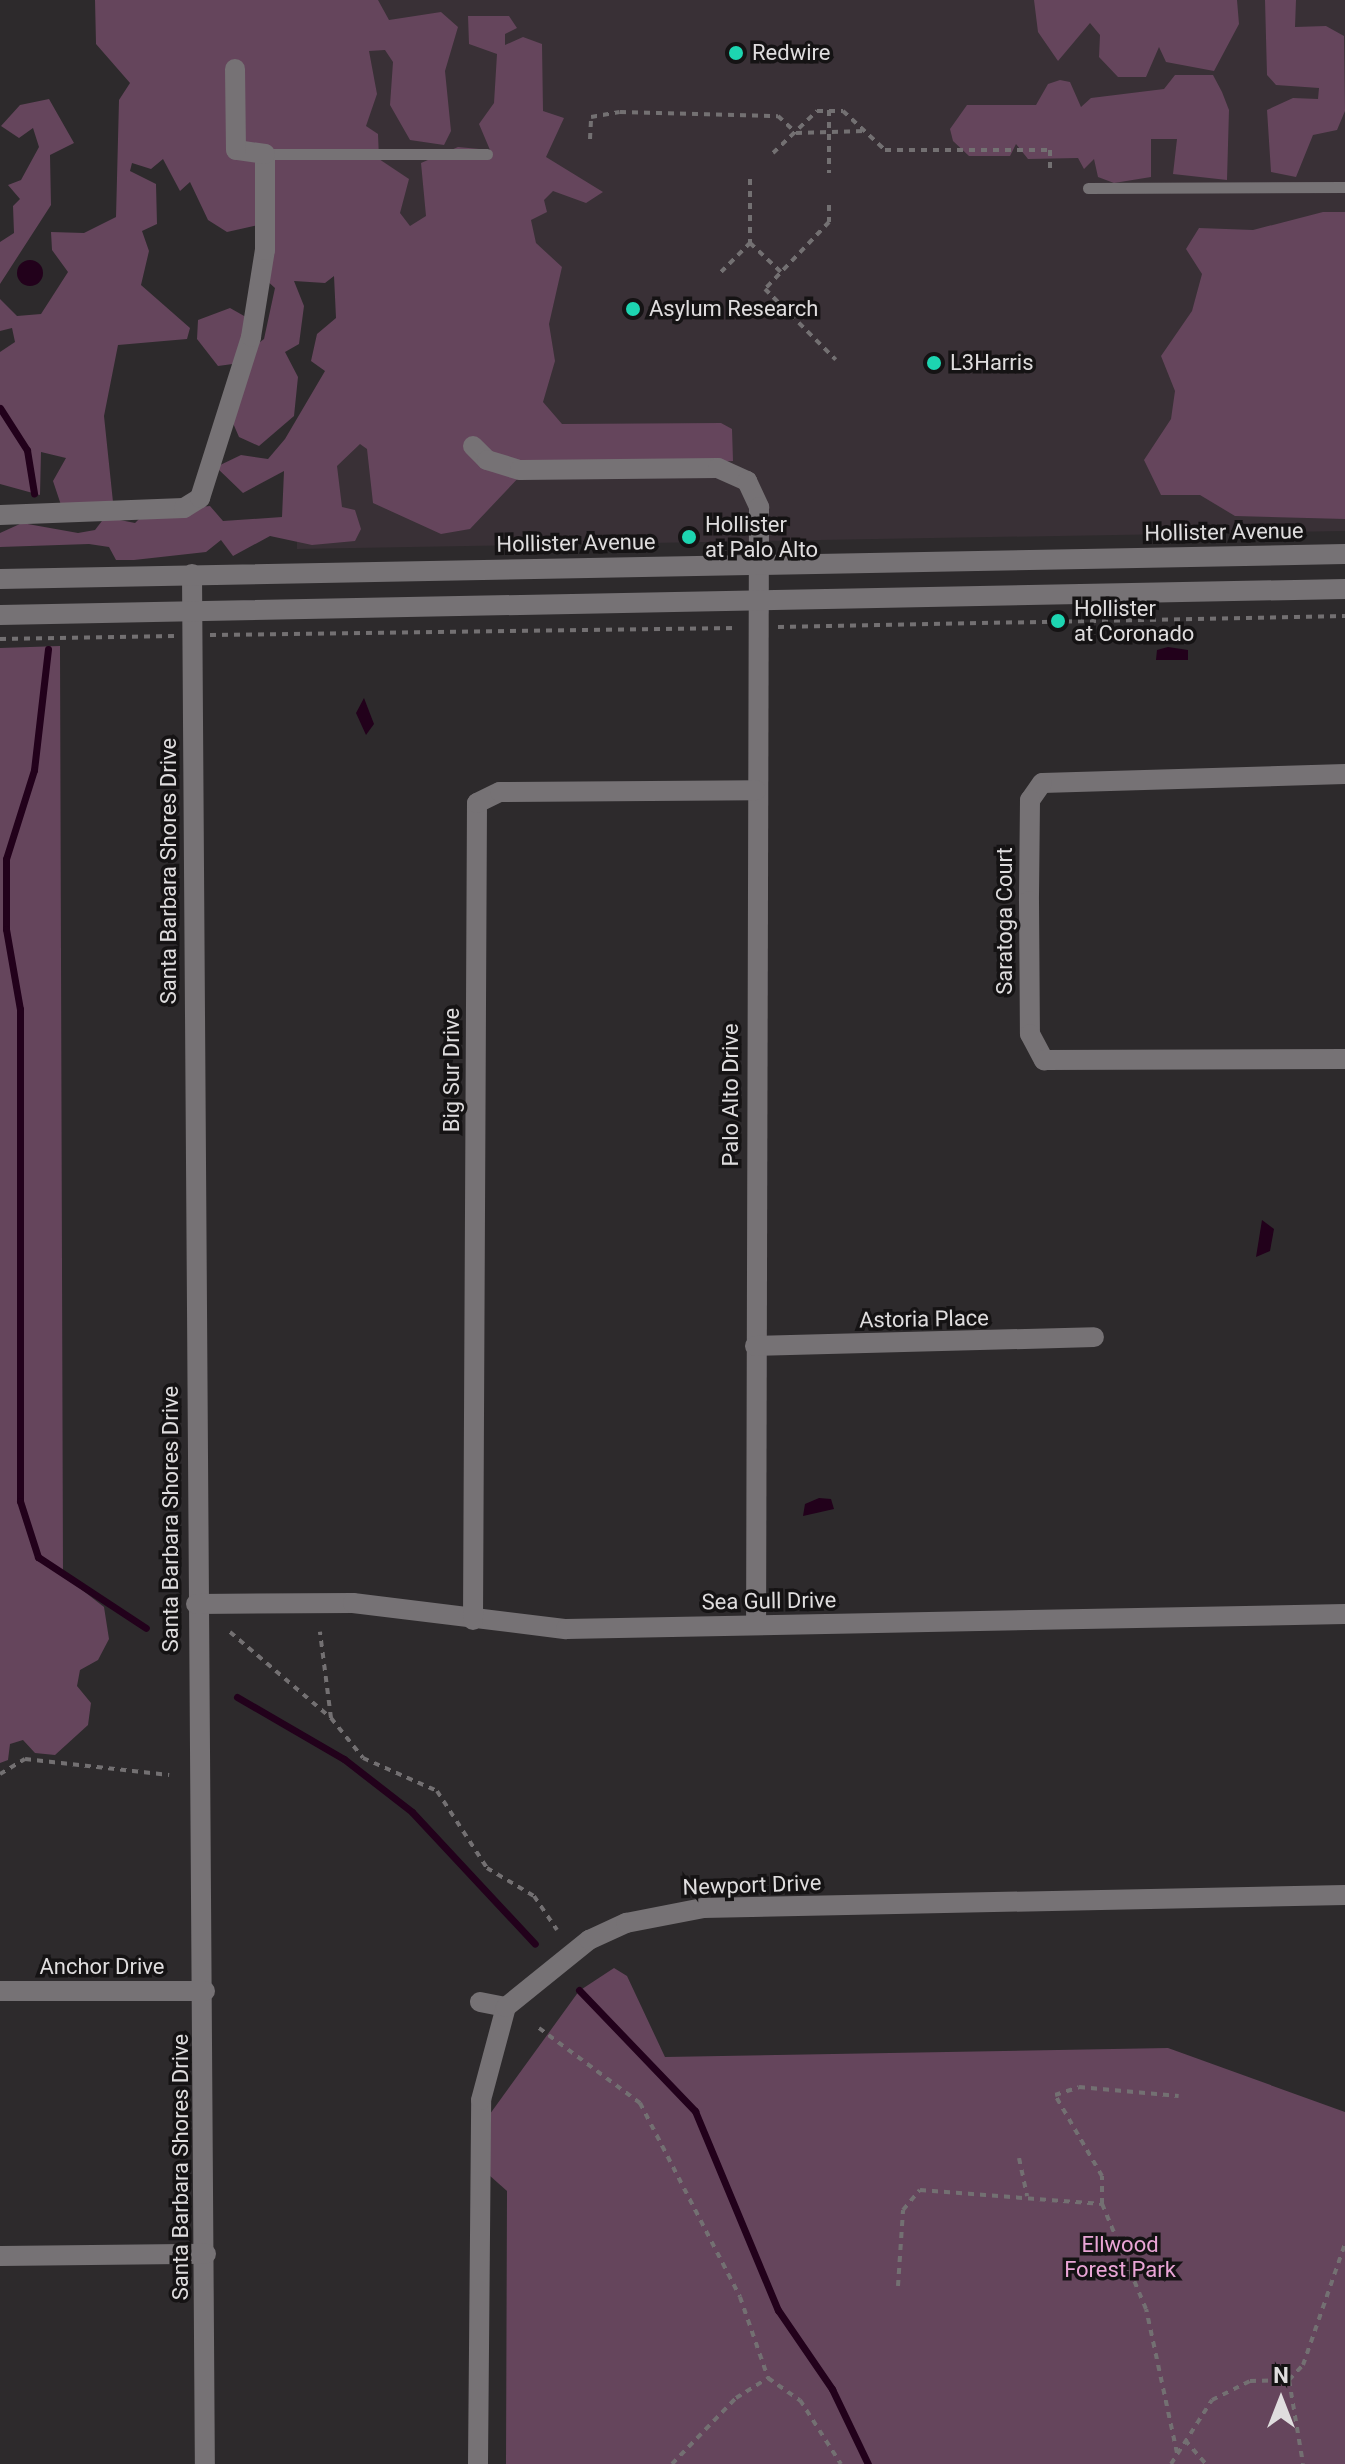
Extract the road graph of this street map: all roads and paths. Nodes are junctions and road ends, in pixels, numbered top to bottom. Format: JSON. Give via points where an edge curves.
{"nodes":[{"id":1,"x":235,"y":69,"type":"dead end"},
{"id":2,"x":829,"y":110,"type":"junction"},
{"id":3,"x":865,"y":131,"type":"junction"},
{"id":4,"x":829,"y":132,"type":"junction"},
{"id":5,"x":796,"y":133,"type":"junction"},
{"id":6,"x":590,"y":139,"type":"dead end"},
{"id":7,"x":773,"y":153,"type":"dead end"},
{"id":8,"x":265,"y":154,"type":"junction"},
{"id":9,"x":487,"y":154,"type":"dead end"},
{"id":10,"x":829,"y":173,"type":"dead end"},
{"id":11,"x":1050,"y":173,"type":"dead end"},
{"id":12,"x":750,"y":179,"type":"dead end"},
{"id":13,"x":1345,"y":187,"type":"edge"},
{"id":14,"x":1088,"y":188,"type":"dead end"},
{"id":15,"x":829,"y":205,"type":"dead end"},
{"id":16,"x":750,"y":243,"type":"junction"},
{"id":17,"x":721,"y":272,"type":"dead end"},
{"id":18,"x":781,"y":272,"type":"junction"},
{"id":19,"x":836,"y":360,"type":"dead end"},
{"id":20,"x":473,"y":446,"type":"dead end"},
{"id":21,"x":0,"y":515,"type":"edge"},
{"id":22,"x":1345,"y":554,"type":"edge"},
{"id":23,"x":758,"y":564,"type":"junction"},
{"id":24,"x":192,"y":574,"type":"junction"},
{"id":25,"x":0,"y":579,"type":"edge"},
{"id":26,"x":1345,"y":589,"type":"edge"},
{"id":27,"x":755,"y":597,"type":"junction"},
{"id":28,"x":193,"y":608,"type":"junction"},
{"id":29,"x":0,"y":615,"type":"edge"},
{"id":30,"x":1345,"y":616,"type":"edge"},
{"id":31,"x":792,"y":626,"type":"dead end"},
{"id":32,"x":736,"y":628,"type":"dead end"},
{"id":33,"x":206,"y":635,"type":"dead end"},
{"id":34,"x":174,"y":636,"type":"dead end"},
{"id":35,"x":0,"y":639,"type":"edge"},
{"id":36,"x":1345,"y":774,"type":"edge"},
{"id":37,"x":756,"y":790,"type":"junction"},
{"id":38,"x":1345,"y":1059,"type":"edge"},
{"id":39,"x":1094,"y":1337,"type":"dead end"},
{"id":40,"x":755,"y":1346,"type":"junction"},
{"id":41,"x":196,"y":1604,"type":"junction"},
{"id":42,"x":1345,"y":1614,"type":"edge"},
{"id":43,"x":473,"y":1620,"type":"junction"},
{"id":44,"x":756,"y":1625,"type":"junction"},
{"id":45,"x":230,"y":1632,"type":"dead end"},
{"id":46,"x":320,"y":1632,"type":"dead end"},
{"id":47,"x":331,"y":1718,"type":"junction"},
{"id":48,"x":0,"y":1774,"type":"edge"},
{"id":49,"x":169,"y":1775,"type":"dead end"},
{"id":50,"x":1345,"y":1895,"type":"edge"},
{"id":51,"x":557,"y":1930,"type":"dead end"},
{"id":52,"x":0,"y":1991,"type":"edge"},
{"id":53,"x":205,"y":1991,"type":"junction"},
{"id":54,"x":480,"y":2002,"type":"dead end"},
{"id":55,"x":506,"y":2007,"type":"junction"},
{"id":56,"x":539,"y":2028,"type":"dead end"},
{"id":57,"x":1179,"y":2096,"type":"dead end"},
{"id":58,"x":1019,"y":2158,"type":"dead end"},
{"id":59,"x":1027,"y":2196,"type":"junction"},
{"id":60,"x":1102,"y":2204,"type":"junction"},
{"id":61,"x":1345,"y":2244,"type":"edge"},
{"id":62,"x":206,"y":2254,"type":"junction"},
{"id":63,"x":0,"y":2256,"type":"edge"},
{"id":64,"x":898,"y":2286,"type":"dead end"},
{"id":65,"x":768,"y":2378,"type":"junction"},
{"id":66,"x":1289,"y":2380,"type":"junction"},
{"id":67,"x":1184,"y":2439,"type":"junction"},
{"id":68,"x":1177,"y":2453,"type":"junction"},
{"id":69,"x":205,"y":2464,"type":"edge"},
{"id":70,"x":478,"y":2464,"type":"edge"},
{"id":71,"x":672,"y":2464,"type":"edge"},
{"id":72,"x":841,"y":2464,"type":"edge"},
{"id":73,"x":1171,"y":2464,"type":"edge"},
{"id":74,"x":1206,"y":2464,"type":"edge"},
{"id":75,"x":1303,"y":2464,"type":"edge"}],
"edges":[{"from":1,"to":8,"type":"street","via":[[236,150]]},
{"from":2,"to":3,"type":"path","via":[[843,111]]},
{"from":2,"to":4,"type":"path"},
{"from":2,"to":5,"type":"path","via":[[817,111]]},
{"from":3,"to":4,"type":"path"},
{"from":3,"to":11,"type":"path","via":[[885,150],[1050,150]]},
{"from":4,"to":5,"type":"path"},
{"from":4,"to":10,"type":"path"},
{"from":5,"to":6,"type":"path","via":[[778,116],[620,112],[591,117]]},
{"from":5,"to":7,"type":"path"},
{"from":8,"to":9,"type":"lane"},
{"from":8,"to":21,"type":"street","via":[[265,250],[251,337],[199,499],[184,508]]},
{"from":12,"to":16,"type":"path"},
{"from":13,"to":14,"type":"lane"},
{"from":15,"to":18,"type":"path","via":[[829,222]]},
{"from":16,"to":17,"type":"path"},
{"from":16,"to":18,"type":"path"},
{"from":18,"to":19,"type":"path","via":[[765,289]]},
{"from":20,"to":23,"type":"street","name":"Palo Alto Drive","via":[[487,460],[520,470],[733,472],[759,507]]},
{"from":22,"to":23,"type":"street","name":"Hollister Avenue"},
{"from":23,"to":24,"type":"street","name":"Hollister Avenue"},
{"from":23,"to":27,"type":"street","name":"Palo Alto Drive"},
{"from":24,"to":25,"type":"street","name":"Hollister Avenue"},
{"from":24,"to":28,"type":"street","name":"Santa Barbara Shores Drive"},
{"from":26,"to":27,"type":"street"},
{"from":27,"to":28,"type":"street"},
{"from":27,"to":37,"type":"street","name":"Palo Alto Drive"},
{"from":28,"to":29,"type":"street"},
{"from":28,"to":41,"type":"street","name":"Santa Barbara Shores Drive"},
{"from":30,"to":31,"type":"path"},
{"from":32,"to":33,"type":"path"},
{"from":34,"to":35,"type":"path"},
{"from":36,"to":38,"type":"street","name":"Saratoga Court","via":[[1042,783],[1030,800],[1029,901],[1030,1034],[1044,1060]]},
{"from":37,"to":40,"type":"street","name":"Palo Alto Drive"},
{"from":37,"to":43,"type":"street","name":"Big Sur Drive","via":[[500,792],[477,803]]},
{"from":39,"to":40,"type":"street","name":"Astoria Place"},
{"from":40,"to":44,"type":"street","name":"Palo Alto Drive"},
{"from":41,"to":43,"type":"street","name":"Sea Gull Drive","via":[[353,1603]]},
{"from":41,"to":53,"type":"street","name":"Santa Barbara Shores Drive"},
{"from":42,"to":44,"type":"street","name":"Sea Gull Drive"},
{"from":43,"to":44,"type":"street","name":"Sea Gull Drive","via":[[543,1629]]},
{"from":45,"to":47,"type":"path"},
{"from":46,"to":47,"type":"path"},
{"from":47,"to":51,"type":"path","via":[[363,1758],[437,1791],[487,1868],[534,1896]]},
{"from":48,"to":49,"type":"path","via":[[25,1759]]},
{"from":50,"to":55,"type":"street","name":"Newport Drive","via":[[691,1909],[626,1923],[589,1940]]},
{"from":52,"to":53,"type":"street","name":"Anchor Drive"},
{"from":53,"to":62,"type":"street","name":"Santa Barbara Shores Drive"},
{"from":54,"to":55,"type":"street"},
{"from":55,"to":70,"type":"street","via":[[477,2133]]},
{"from":56,"to":65,"type":"path","via":[[615,2080],[664,2138],[740,2297]]},
{"from":57,"to":60,"type":"path","via":[[1079,2087],[1055,2095],[1102,2176]]},
{"from":58,"to":59,"type":"path"},
{"from":59,"to":60,"type":"path"},
{"from":59,"to":64,"type":"path","via":[[938,2186],[909,2196]]},
{"from":60,"to":68,"type":"path","via":[[1146,2309]]},
{"from":61,"to":66,"type":"path","via":[[1316,2339]]},
{"from":62,"to":63,"type":"street"},
{"from":62,"to":69,"type":"street","name":"Santa Barbara Shores Drive"},
{"from":65,"to":71,"type":"path","via":[[736,2398]]},
{"from":65,"to":72,"type":"path","via":[[800,2400]]},
{"from":66,"to":67,"type":"path","via":[[1231,2386]]},
{"from":66,"to":75,"type":"path"},
{"from":67,"to":68,"type":"path"},
{"from":67,"to":74,"type":"path"},
{"from":68,"to":73,"type":"path"}]}
